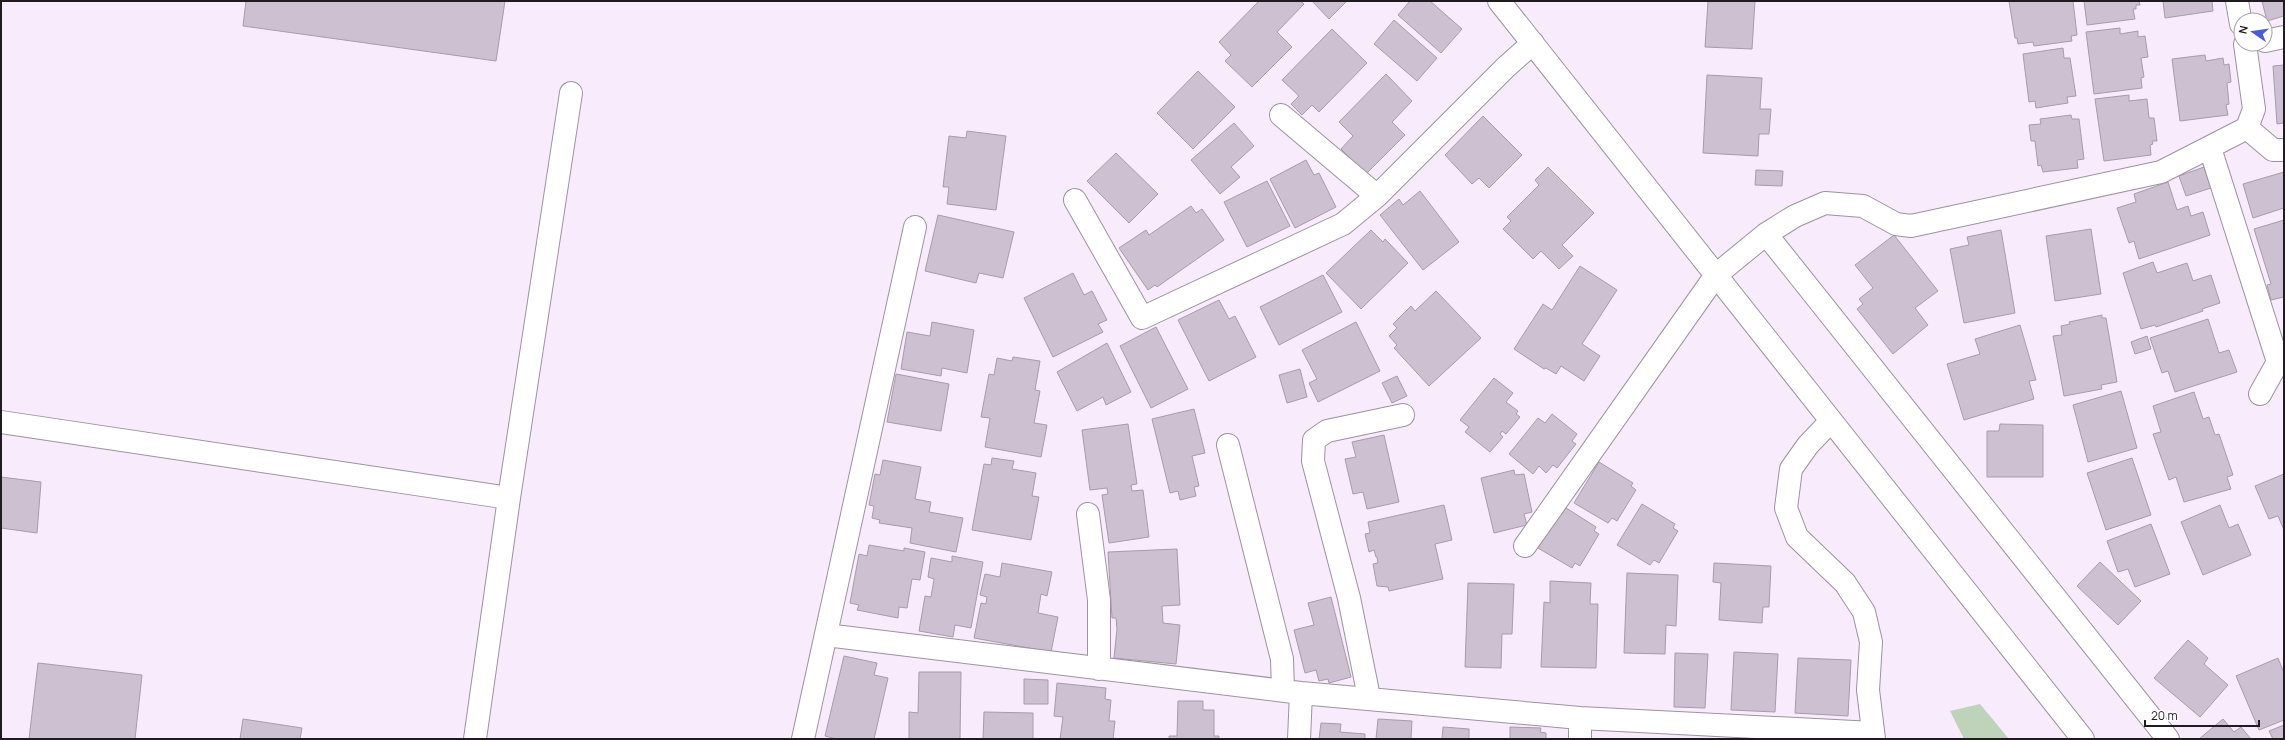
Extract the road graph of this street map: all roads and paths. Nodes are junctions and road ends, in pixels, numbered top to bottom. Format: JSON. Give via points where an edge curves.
{"nodes":[{"id":1,"x":1499,"y":1,"type":"edge"},
{"id":2,"x":2237,"y":1,"type":"edge"},
{"id":3,"x":2239,"y":12,"type":"edge"},
{"id":4,"x":2284,"y":37,"type":"edge"},
{"id":5,"x":2273,"y":39,"type":"edge"},
{"id":6,"x":1533,"y":43,"type":"junction"},
{"id":7,"x":2252,"y":52,"type":"edge"},
{"id":8,"x":571,"y":93,"type":"dead end"},
{"id":9,"x":1281,"y":115,"type":"dead end"},
{"id":10,"x":2247,"y":128,"type":"junction"},
{"id":11,"x":2210,"y":148,"type":"junction"},
{"id":12,"x":2284,"y":150,"type":"edge"},
{"id":13,"x":1377,"y":196,"type":"junction"},
{"id":14,"x":1075,"y":200,"type":"dead end"},
{"id":15,"x":915,"y":227,"type":"dead end"},
{"id":16,"x":1766,"y":234,"type":"junction"},
{"id":17,"x":1716,"y":275,"type":"junction"},
{"id":18,"x":2260,"y":394,"type":"dead end"},
{"id":19,"x":1403,"y":415,"type":"dead end"},
{"id":20,"x":1831,"y":421,"type":"junction"},
{"id":21,"x":1,"y":422,"type":"edge"},
{"id":22,"x":1228,"y":445,"type":"dead end"},
{"id":23,"x":509,"y":498,"type":"junction"},
{"id":24,"x":1088,"y":514,"type":"dead end"},
{"id":25,"x":1525,"y":546,"type":"dead end"},
{"id":26,"x":826,"y":635,"type":"junction"},
{"id":27,"x":1098,"y":669,"type":"junction"},
{"id":28,"x":1292,"y":692,"type":"junction"},
{"id":29,"x":1369,"y":697,"type":"junction"},
{"id":30,"x":1580,"y":729,"type":"edge"},
{"id":31,"x":1873,"y":736,"type":"edge"},
{"id":32,"x":476,"y":739,"type":"edge"},
{"id":33,"x":803,"y":739,"type":"edge"},
{"id":34,"x":1299,"y":739,"type":"edge"},
{"id":35,"x":2083,"y":739,"type":"edge"},
{"id":36,"x":2168,"y":739,"type":"edge"}],
"edges":[{"from":1,"to":6,"type":"street"},
{"from":2,"to":3,"type":"street"},
{"from":4,"to":5,"type":"street"},
{"from":6,"to":13,"type":"street"},
{"from":6,"to":17,"type":"street"},
{"from":7,"to":10,"type":"street","via":[[2254,109]]},
{"from":8,"to":23,"type":"street"},
{"from":9,"to":13,"type":"street"},
{"from":10,"to":11,"type":"street"},
{"from":10,"to":12,"type":"street","via":[[2273,150]]},
{"from":11,"to":16,"type":"street","via":[[2161,172],[1911,226],[1896,224],[1863,206],[1824,203],[1795,216]]},
{"from":11,"to":18,"type":"street","via":[[2278,362]]},
{"from":13,"to":14,"type":"street","via":[[1343,224],[1142,318]]},
{"from":15,"to":26,"type":"street"},
{"from":16,"to":17,"type":"street"},
{"from":16,"to":36,"type":"street"},
{"from":17,"to":20,"type":"street"},
{"from":17,"to":25,"type":"street"},
{"from":19,"to":29,"type":"street","via":[[1327,431],[1314,440],[1313,461],[1349,598]]},
{"from":20,"to":31,"type":"street","via":[[1808,445],[1791,469],[1786,508],[1796,537],[1845,583],[1864,612],[1871,642],[1868,690]]},
{"from":20,"to":35,"type":"street"},
{"from":21,"to":23,"type":"street"},
{"from":22,"to":28,"type":"street"},
{"from":23,"to":32,"type":"street"},
{"from":24,"to":27,"type":"street","via":[[1100,600]]},
{"from":26,"to":27,"type":"street"},
{"from":26,"to":33,"type":"street"},
{"from":27,"to":28,"type":"street"},
{"from":28,"to":29,"type":"street"},
{"from":28,"to":34,"type":"street"},
{"from":29,"to":30,"type":"street"},
{"from":30,"to":31,"type":"street"}]}
